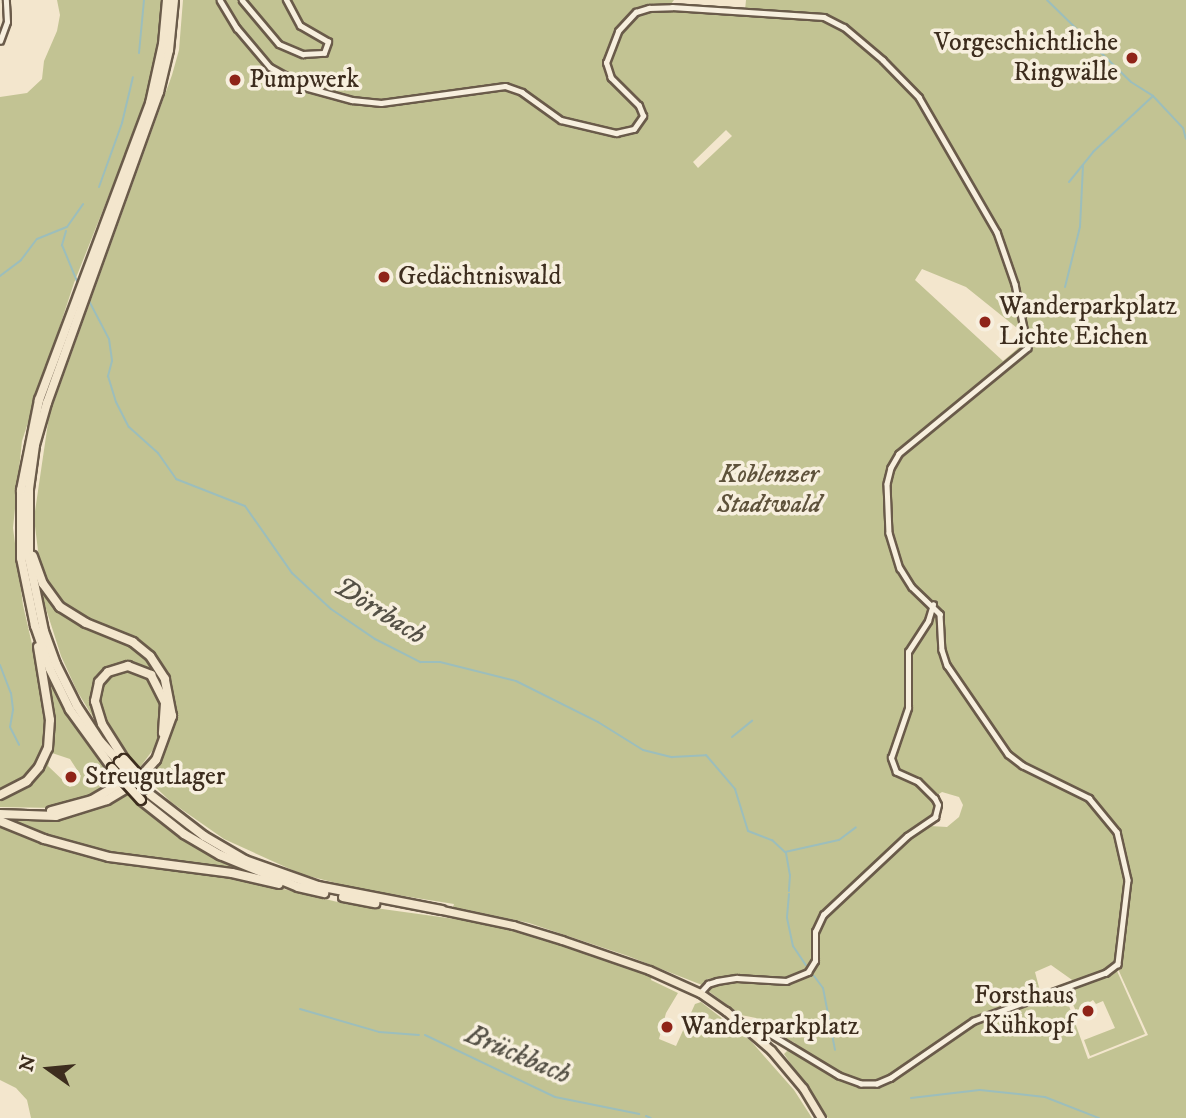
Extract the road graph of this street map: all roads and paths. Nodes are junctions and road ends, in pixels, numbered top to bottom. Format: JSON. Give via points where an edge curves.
{"nodes":[{"id":1,"x":6,"y":0,"type":"edge"},
{"id":2,"x":167,"y":0,"type":"edge"},
{"id":3,"x":174,"y":0,"type":"edge"},
{"id":4,"x":220,"y":0,"type":"edge"},
{"id":5,"x":242,"y":0,"type":"edge"},
{"id":6,"x":286,"y":0,"type":"edge"},
{"id":7,"x":0,"y":41,"type":"edge"},
{"id":8,"x":66,"y":338,"type":"junction"},
{"id":9,"x":28,"y":533,"type":"junction"},
{"id":10,"x":933,"y":605,"type":"junction"},
{"id":11,"x":35,"y":626,"type":"junction"},
{"id":12,"x":118,"y":763,"type":"junction"},
{"id":13,"x":144,"y":794,"type":"junction"},
{"id":14,"x":0,"y":795,"type":"edge"},
{"id":15,"x":0,"y":811,"type":"edge"},
{"id":16,"x":0,"y":821,"type":"edge"},
{"id":17,"x":298,"y":887,"type":"junction"},
{"id":18,"x":442,"y":910,"type":"junction"},
{"id":19,"x":700,"y":993,"type":"junction"},
{"id":20,"x":754,"y":1034,"type":"junction"},
{"id":21,"x":821,"y":1118,"type":"edge"}],
"edges":[{"from":1,"to":7,"type":"street","via":[[7,22]]},
{"from":2,"to":8,"type":"highway","via":[[150,103]]},
{"from":3,"to":8,"type":"highway","via":[[159,92]]},
{"from":4,"to":10,"type":"street","via":[[270,67],[308,88],[381,103],[505,86],[522,92],[561,120],[616,133],[634,129],[643,116],[610,77],[606,58],[622,24],[643,9],[807,13],[834,21],[854,35],[919,97],[997,232],[1015,284],[1028,347],[906,447],[891,468],[887,510],[898,564],[912,587]]},
{"from":5,"to":6,"type":"street","via":[[277,42],[303,54],[324,53],[328,43],[300,26]]},
{"from":8,"to":9,"type":"highway","via":[[35,445]]},
{"from":8,"to":11,"type":"highway","via":[[33,423],[21,489],[21,558]]},
{"from":9,"to":12,"type":"highway","via":[[33,585],[55,664],[88,724]]},
{"from":9,"to":15,"type":"highway","via":[[37,572],[50,596],[72,616],[125,638],[150,656],[165,679],[172,716],[156,760],[135,783],[107,800],[56,816]]},
{"from":10,"to":19,"type":"street","via":[[908,652],[908,708],[891,758],[897,772],[918,782],[935,799],[934,817],[822,915],[815,932],[816,961],[807,972],[786,981],[717,981]]},
{"from":10,"to":20,"type":"street","via":[[941,618],[947,665],[1008,754],[1089,798],[1117,832],[1128,880],[1118,965],[977,1020],[877,1084],[860,1084],[839,1076],[764,1031]]},
{"from":11,"to":12,"type":"highway","via":[[71,710]]},
{"from":11,"to":14,"type":"highway","via":[[50,720],[48,748],[27,781]]},
{"from":12,"to":13,"type":"highway","bridge":true},
{"from":12,"to":15,"type":"highway","via":[[95,695],[105,675],[128,666],[151,675],[165,703],[159,745],[142,770],[74,807]]},
{"from":13,"to":17,"type":"highway","via":[[198,844]]},
{"from":13,"to":18,"type":"highway","via":[[245,860],[318,886]]},
{"from":16,"to":17,"type":"highway","via":[[109,857]]},
{"from":17,"to":18,"type":"highway","via":[[365,902]]},
{"from":18,"to":19,"type":"main road","via":[[562,940]]},
{"from":19,"to":20,"type":"main road"},
{"from":20,"to":21,"type":"main road","via":[[787,1068]]}]}
